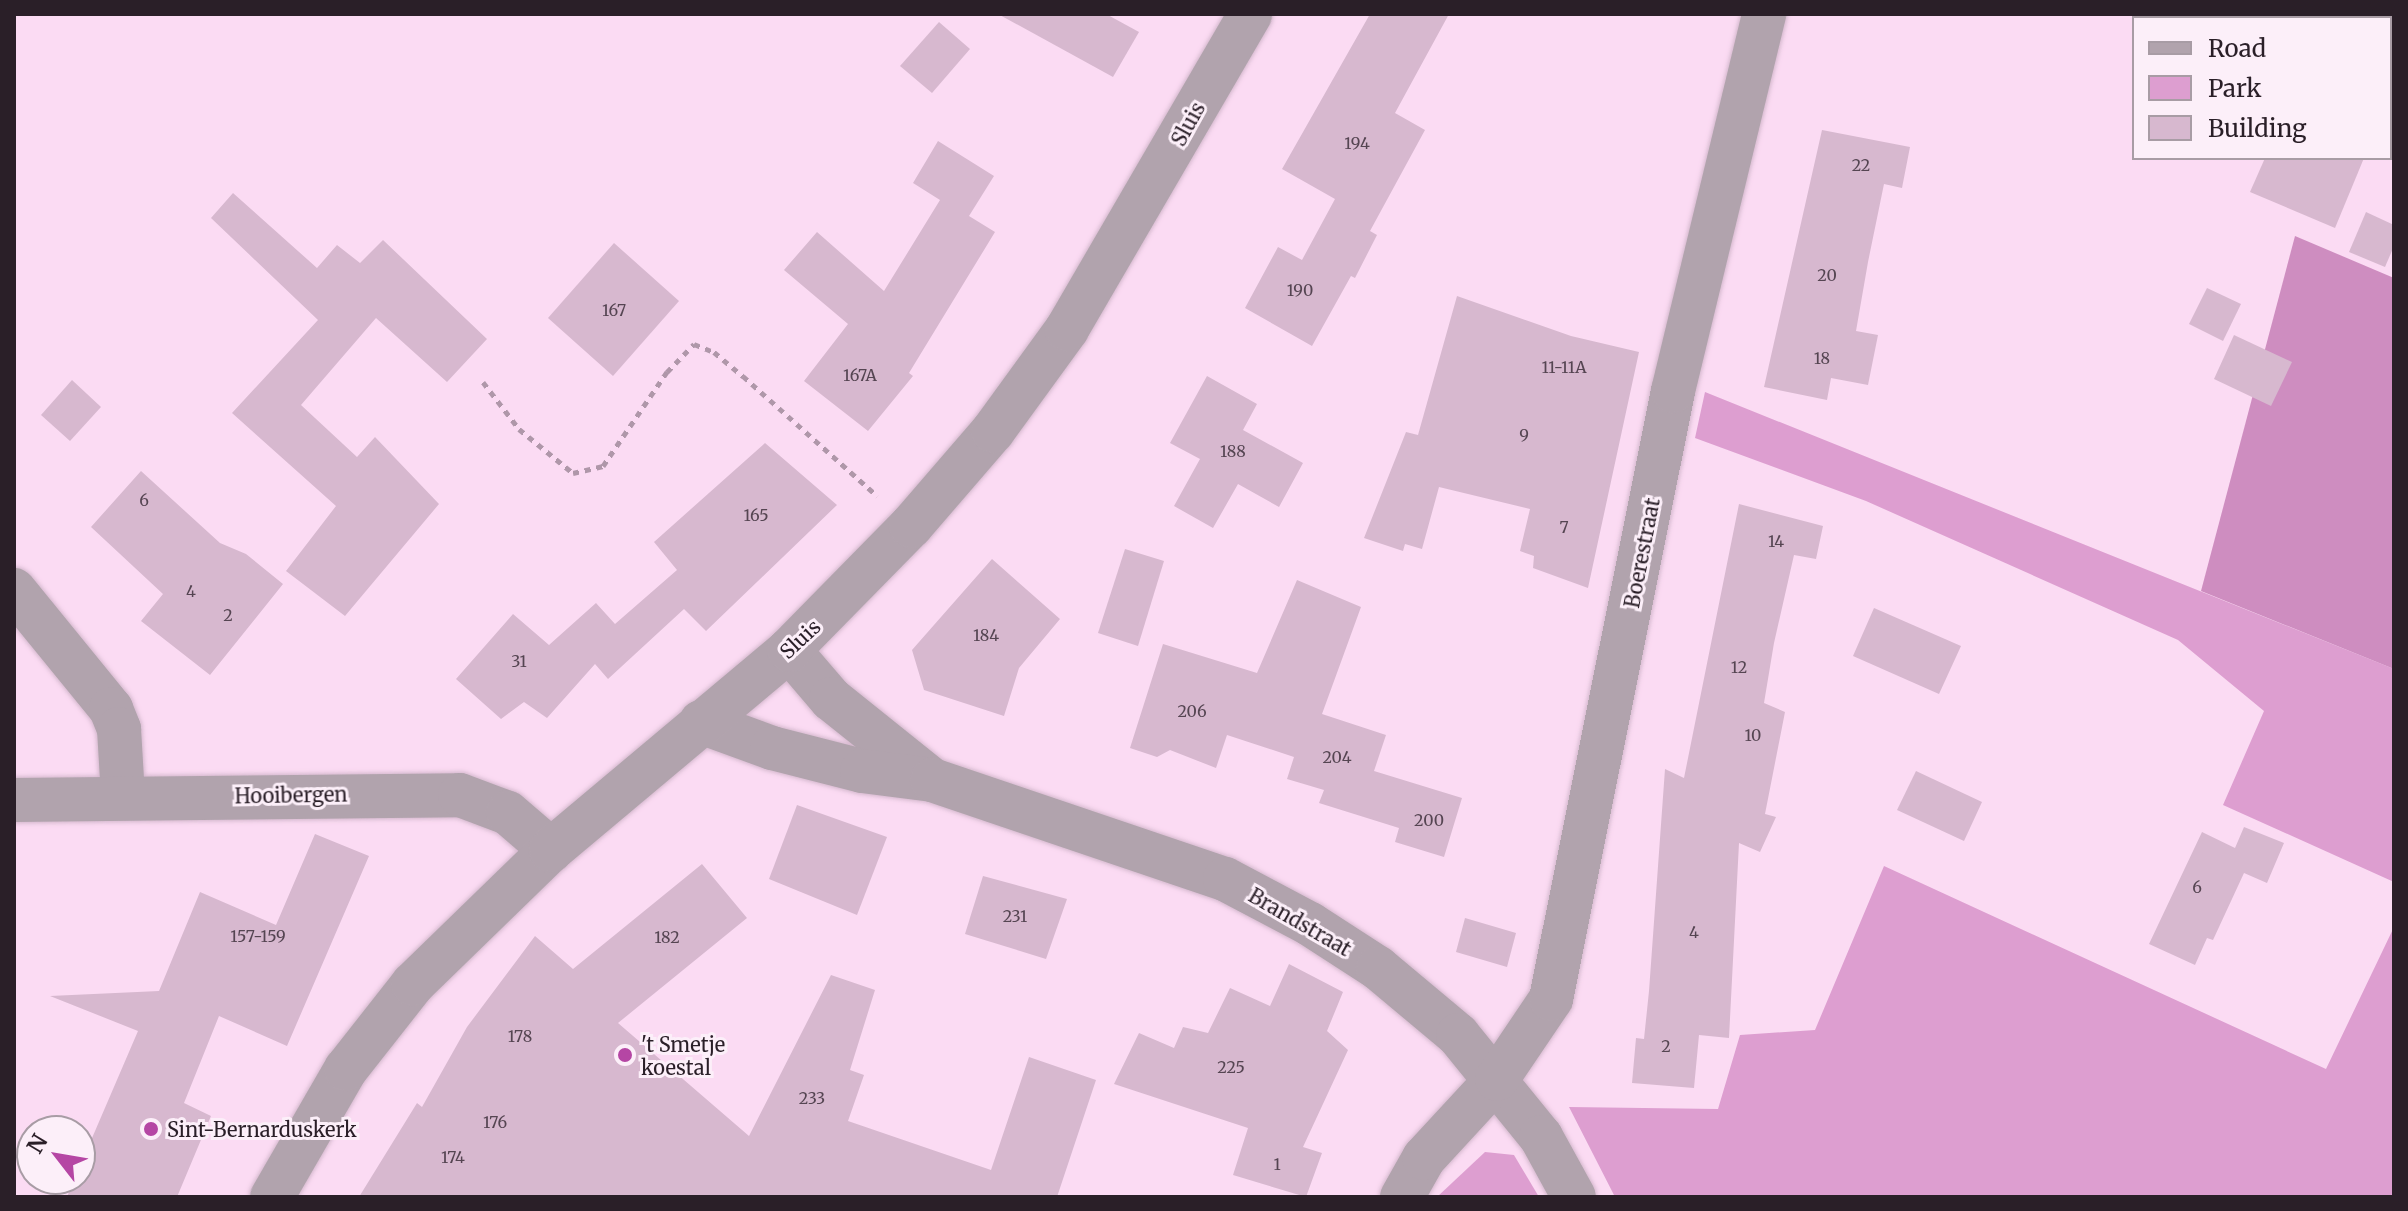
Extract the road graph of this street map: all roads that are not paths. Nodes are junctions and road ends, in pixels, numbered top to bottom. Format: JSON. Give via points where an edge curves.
{"nodes":[{"id":1,"x":1250,"y":14,"type":"edge"},
{"id":2,"x":1764,"y":14,"type":"edge"},
{"id":3,"x":14,"y":590,"type":"edge"},
{"id":4,"x":789,"y":650,"type":"junction"},
{"id":5,"x":701,"y":722,"type":"junction"},
{"id":6,"x":932,"y":780,"type":"junction"},
{"id":7,"x":123,"y":797,"type":"junction"},
{"id":8,"x":14,"y":800,"type":"edge"},
{"id":9,"x":551,"y":850,"type":"junction"},
{"id":10,"x":1497,"y":1079,"type":"junction"},
{"id":11,"x":272,"y":1197,"type":"edge"},
{"id":12,"x":1402,"y":1197,"type":"edge"},
{"id":13,"x":1574,"y":1197,"type":"edge"}],
"edges":[{"from":1,"to":4,"type":"street","name":"Sluis","via":[[1067,329],[993,431],[911,526]]},
{"from":2,"to":10,"type":"street","name":"Boerestraat","via":[[1673,391],[1561,961],[1551,999]]},
{"from":3,"to":7,"type":"street","via":[[111,709],[119,729]]},
{"from":4,"to":5,"type":"street","name":"Sluis"},
{"from":4,"to":6,"type":"street","name":"Brandstraat","via":[[831,699]]},
{"from":5,"to":6,"type":"street","name":"Brandstraat","via":[[772,748],[862,771]]},
{"from":5,"to":9,"type":"street","name":"Sluis"},
{"from":6,"to":10,"type":"street","name":"Brandstraat","via":[[1225,879],[1281,909],[1429,1007]]},
{"from":7,"to":8,"type":"street","name":"Hooibergen"},
{"from":7,"to":9,"type":"street","name":"Hooibergen","via":[[460,795],[508,813]]},
{"from":9,"to":11,"type":"street","name":"Sluis","via":[[413,984],[346,1069]]},
{"from":10,"to":12,"type":"street","name":"Boerestraat","via":[[1424,1158]]},
{"from":10,"to":13,"type":"street","name":"Brandstraat","via":[[1541,1137]]}]}
